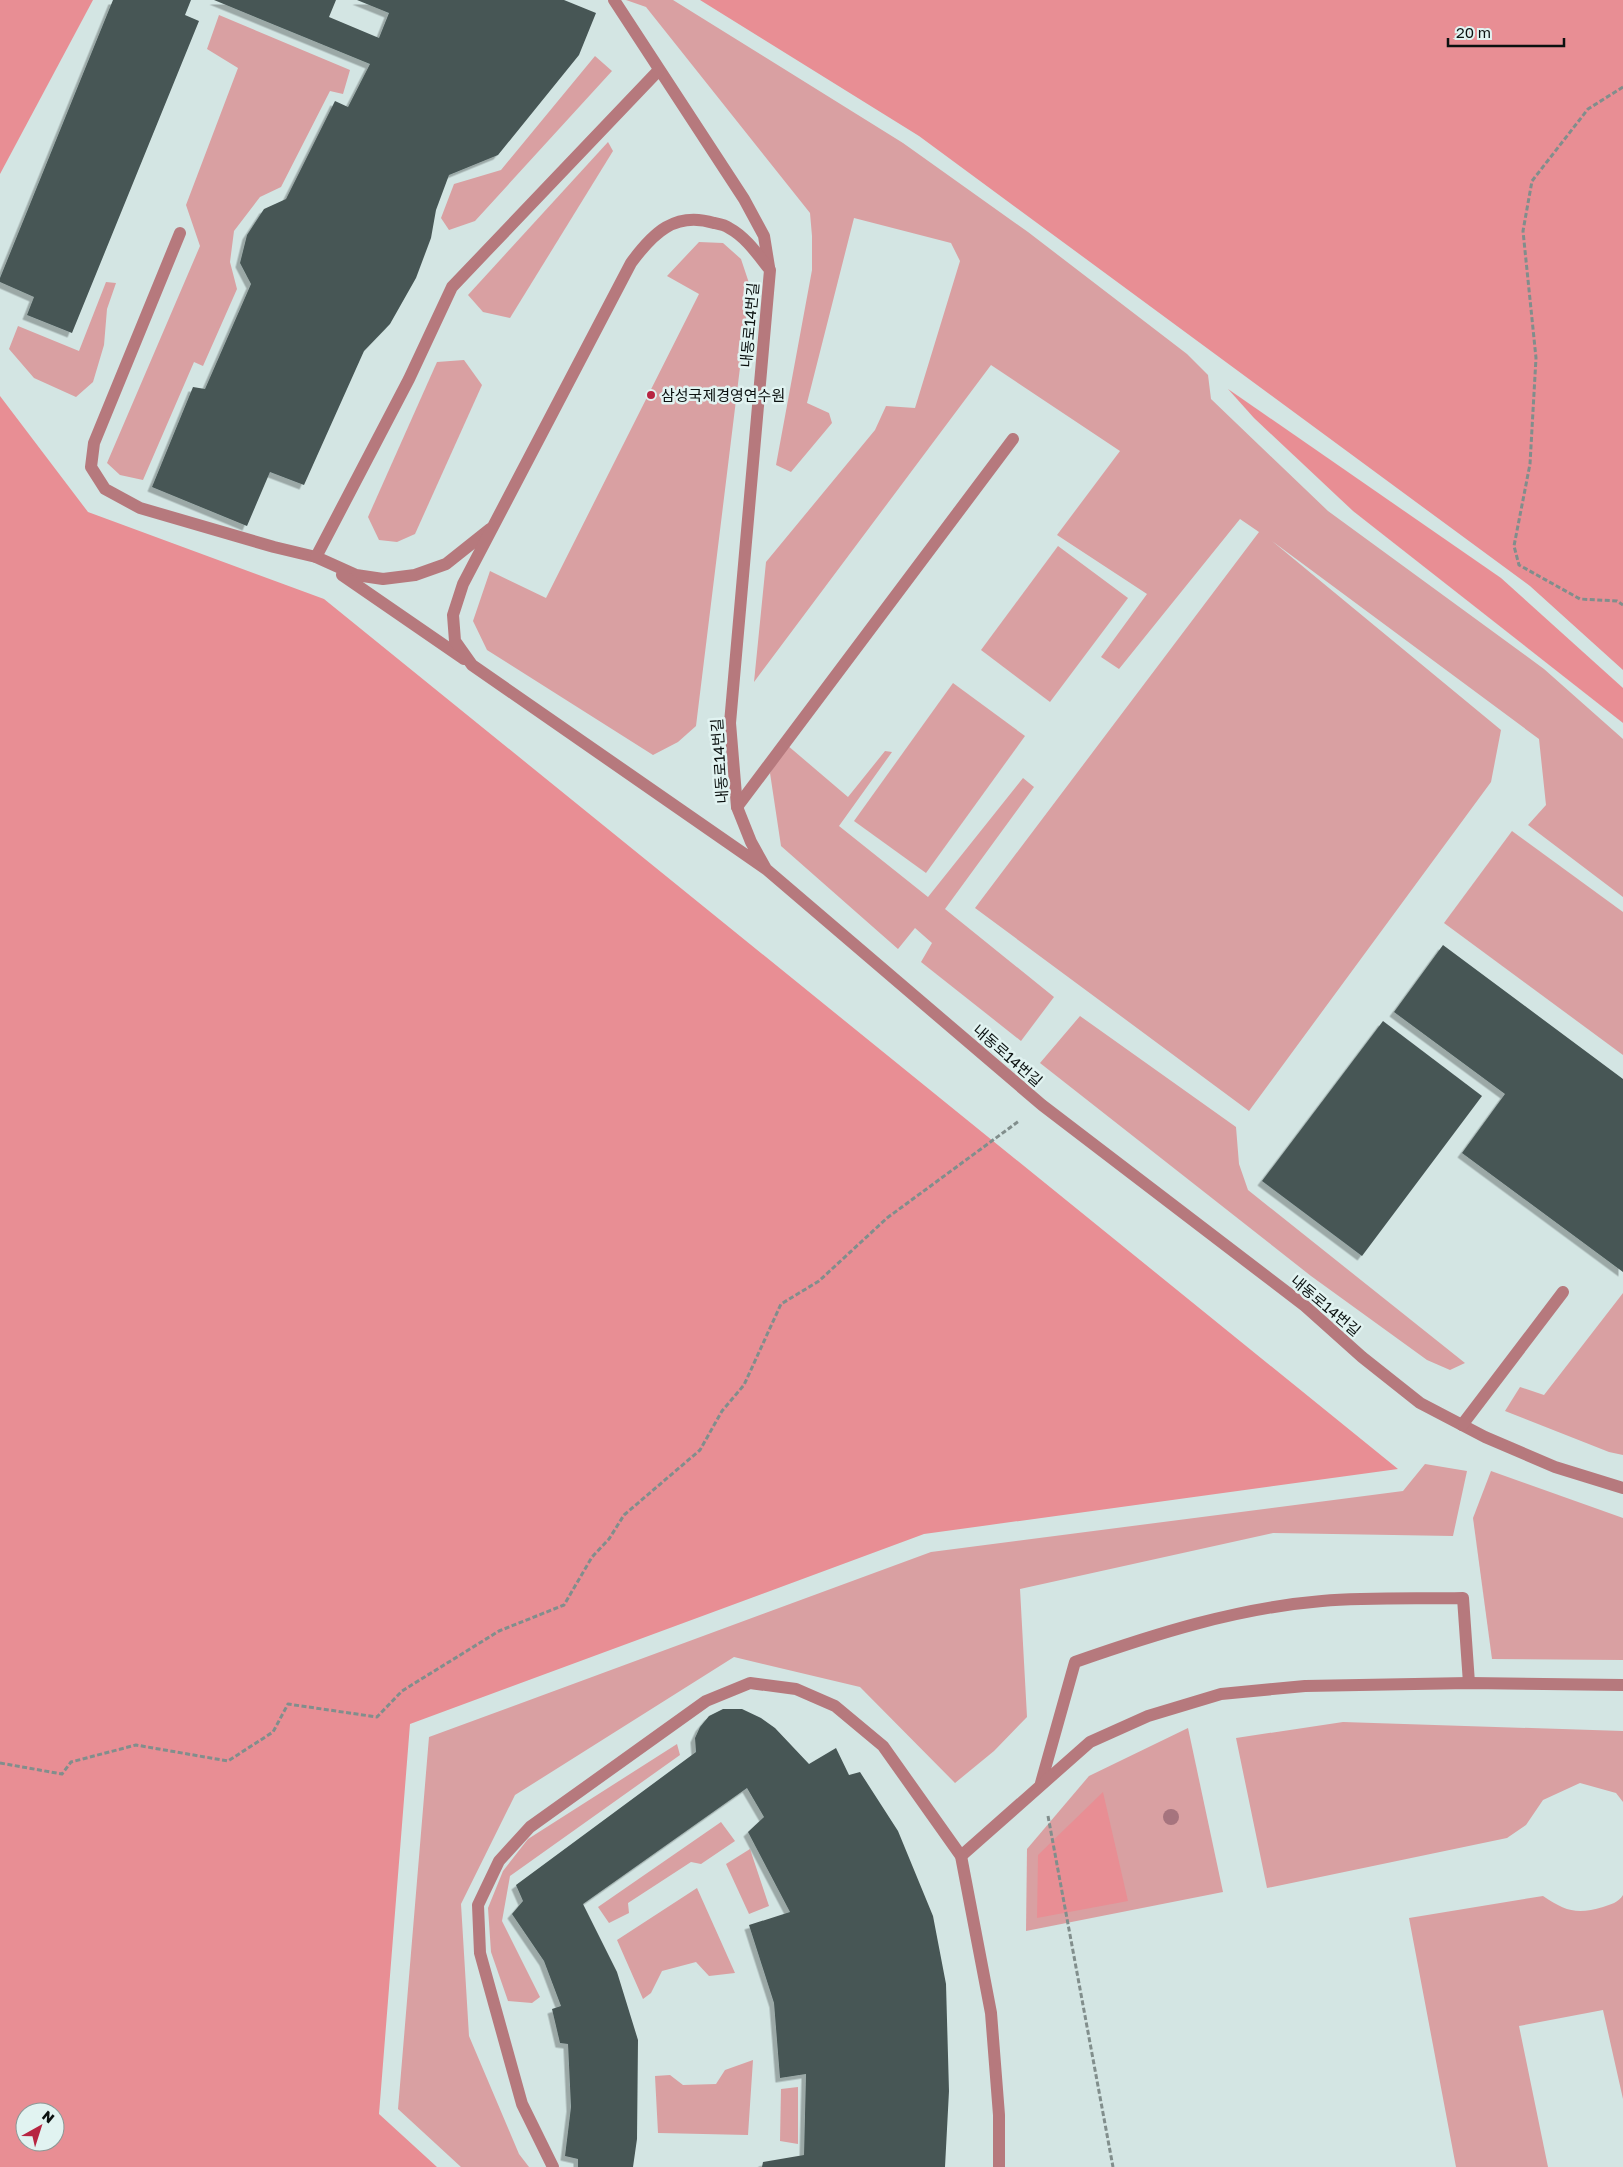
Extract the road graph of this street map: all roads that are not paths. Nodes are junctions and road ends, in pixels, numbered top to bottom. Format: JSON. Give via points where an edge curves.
{"nodes":[{"id":1,"x":614,"y":0,"type":"edge"},
{"id":2,"x":658,"y":71,"type":"junction"},
{"id":3,"x":180,"y":233,"type":"dead end"},
{"id":4,"x":770,"y":270,"type":"junction"},
{"id":5,"x":1013,"y":439,"type":"dead end"},
{"id":6,"x":494,"y":526,"type":"junction"},
{"id":7,"x":316,"y":557,"type":"junction"},
{"id":8,"x":472,"y":665,"type":"junction"},
{"id":9,"x":737,"y":807,"type":"junction"},
{"id":10,"x":766,"y":870,"type":"junction"},
{"id":11,"x":1563,"y":1292,"type":"dead end"},
{"id":12,"x":1462,"y":1425,"type":"junction"},
{"id":13,"x":1623,"y":1488,"type":"edge"},
{"id":14,"x":1469,"y":1683,"type":"junction"},
{"id":15,"x":1623,"y":1685,"type":"edge"},
{"id":16,"x":1041,"y":1783,"type":"junction"},
{"id":17,"x":961,"y":1856,"type":"junction"},
{"id":18,"x":553,"y":2167,"type":"edge"},
{"id":19,"x":999,"y":2167,"type":"edge"}],
"edges":[{"from":1,"to":2,"type":"street"},
{"from":2,"to":4,"type":"street","via":[[744,199],[764,236]]},
{"from":2,"to":7,"type":"street","via":[[452,287],[409,378]]},
{"from":3,"to":7,"type":"street","via":[[94,442],[91,467],[105,490],[140,508]]},
{"from":4,"to":6,"type":"street","name":"내동로14번길","via":[[748,243],[729,227],[701,219],[672,222],[648,240],[630,263]]},
{"from":4,"to":9,"type":"street","name":"내동로14번길","via":[[730,723]]},
{"from":5,"to":9,"type":"street"},
{"from":6,"to":7,"type":"street","via":[[446,564],[415,574],[383,579],[356,575]]},
{"from":6,"to":8,"type":"street","name":"내동로14번길","via":[[463,584],[453,616],[455,642]]},
{"from":7,"to":8,"type":"street"},
{"from":8,"to":10,"type":"street"},
{"from":9,"to":10,"type":"street","name":"내동로14번길"},
{"from":10,"to":12,"type":"street","name":"내동로14번길","via":[[1042,1105],[1305,1306],[1420,1403]]},
{"from":11,"to":12,"type":"street"},
{"from":12,"to":13,"type":"street","name":"내동로14번길","via":[[1555,1467]]},
{"from":14,"to":15,"type":"street"},
{"from":14,"to":16,"type":"street","via":[[1305,1686],[1221,1694],[1148,1716],[1090,1742]]},
{"from":14,"to":16,"type":"street","via":[[1463,1598],[1322,1601],[1245,1612],[1160,1633],[1075,1662]]},
{"from":16,"to":17,"type":"street"},
{"from":17,"to":18,"type":"street","via":[[883,1746],[835,1706],[796,1689],[750,1683],[706,1701],[530,1827],[499,1861],[478,1905],[480,1953],[522,2104]]},
{"from":17,"to":19,"type":"street","via":[[991,2013]]}]}
